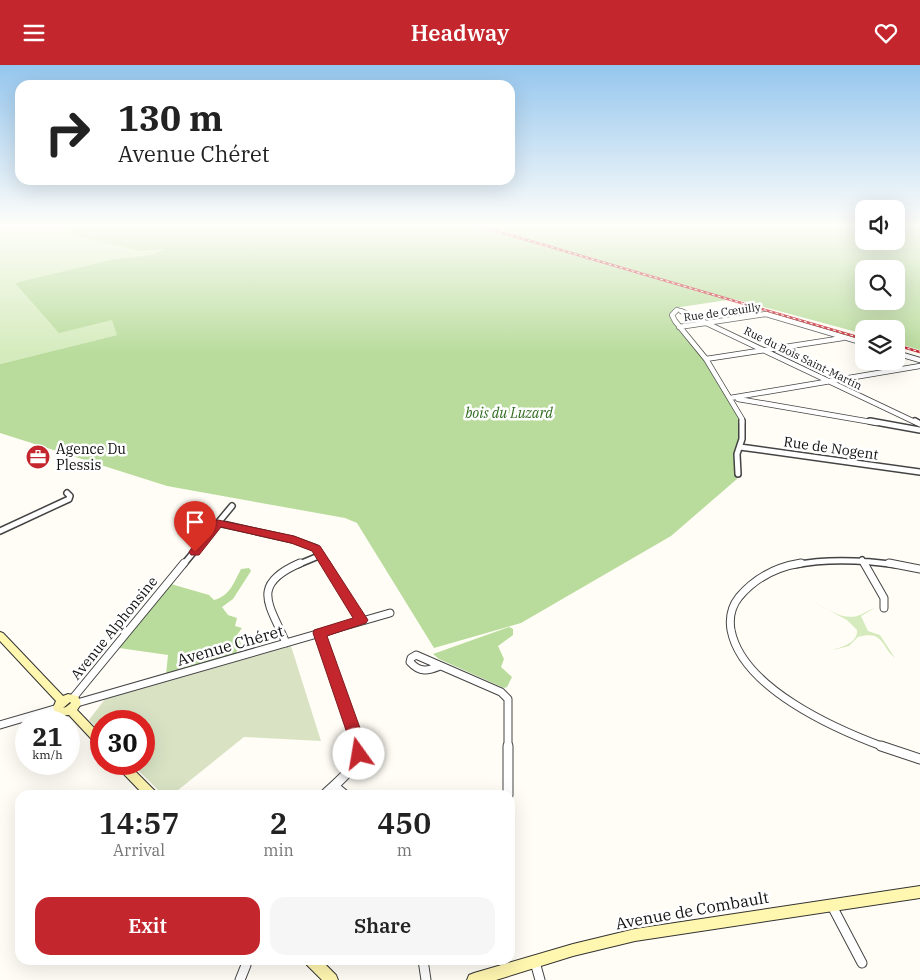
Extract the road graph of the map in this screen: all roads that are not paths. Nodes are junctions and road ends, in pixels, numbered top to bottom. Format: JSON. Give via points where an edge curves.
{"nodes":[{"id":1,"x":709,"y":323,"type":"junction"},
{"id":2,"x":679,"y":327,"type":"junction"},
{"id":3,"x":845,"y":338,"type":"junction"},
{"id":4,"x":855,"y":341,"type":"edge"},
{"id":5,"x":766,"y":350,"type":"junction"},
{"id":6,"x":905,"y":356,"type":"edge"},
{"id":7,"x":706,"y":359,"type":"junction"},
{"id":8,"x":920,"y":360,"type":"edge"},
{"id":9,"x":920,"y":366,"type":"edge"},
{"id":10,"x":831,"y":381,"type":"junction"},
{"id":11,"x":732,"y":398,"type":"junction"},
{"id":12,"x":920,"y":424,"type":"edge"},
{"id":13,"x":920,"y":430,"type":"edge"},
{"id":14,"x":740,"y":447,"type":"junction"},
{"id":15,"x":920,"y":472,"type":"edge"},
{"id":16,"x":738,"y":474,"type":"dead end"},
{"id":17,"x":68,"y":493,"type":"dead end"},
{"id":18,"x":232,"y":506,"type":"dead end"},
{"id":19,"x":218,"y":523,"type":"junction"},
{"id":20,"x":0,"y":531,"type":"edge"},
{"id":21,"x":321,"y":555,"type":"junction"},
{"id":22,"x":862,"y":560,"type":"junction"},
{"id":23,"x":920,"y":569,"type":"edge"},
{"id":24,"x":884,"y":608,"type":"dead end"},
{"id":25,"x":390,"y":613,"type":"dead end"},
{"id":26,"x":361,"y":620,"type":"junction"},
{"id":27,"x":319,"y":633,"type":"junction"},
{"id":28,"x":0,"y":635,"type":"edge"},
{"id":29,"x":286,"y":643,"type":"junction"},
{"id":30,"x":440,"y":666,"type":"dead end"},
{"id":31,"x":74,"y":704,"type":"junction"},
{"id":32,"x":60,"y":705,"type":"junction"},
{"id":33,"x":0,"y":725,"type":"edge"},
{"id":34,"x":90,"y":727,"type":"edge"},
{"id":35,"x":920,"y":759,"type":"edge"},
{"id":36,"x":132,"y":775,"type":"edge"},
{"id":37,"x":334,"y":785,"type":"junction"},
{"id":38,"x":146,"y":790,"type":"edge"},
{"id":39,"x":329,"y":790,"type":"edge"},
{"id":40,"x":340,"y":790,"type":"edge"},
{"id":41,"x":508,"y":790,"type":"edge"},
{"id":42,"x":920,"y":892,"type":"edge"},
{"id":43,"x":831,"y":904,"type":"junction"},
{"id":44,"x":535,"y":962,"type":"junction"},
{"id":45,"x":862,"y":963,"type":"dead end"},
{"id":46,"x":515,"y":964,"type":"edge"},
{"id":47,"x":246,"y":965,"type":"dead end"},
{"id":48,"x":317,"y":965,"type":"edge"},
{"id":49,"x":424,"y":965,"type":"edge"},
{"id":50,"x":510,"y":965,"type":"edge"},
{"id":51,"x":240,"y":980,"type":"edge"},
{"id":52,"x":331,"y":980,"type":"edge"},
{"id":53,"x":426,"y":980,"type":"edge"},
{"id":54,"x":474,"y":980,"type":"edge"},
{"id":55,"x":540,"y":980,"type":"edge"}],
"edges":[{"from":1,"to":2,"type":"street","name":"Rue de Cœuilly"},
{"from":1,"to":2,"type":"street","name":"Rue du Bois Saint-Martin","via":[[679,309],[672,315]]},
{"from":1,"to":3,"type":"street","name":"Rue de Cœuilly","via":[[768,315]]},
{"from":1,"to":5,"type":"street","name":"Rue du Bois Saint-Martin"},
{"from":2,"to":7,"type":"street"},
{"from":3,"to":4,"type":"street"},
{"from":3,"to":5,"type":"street"},
{"from":5,"to":7,"type":"street"},
{"from":5,"to":10,"type":"street","name":"Rue du Bois Saint-Martin"},
{"from":6,"to":8,"type":"street"},
{"from":7,"to":11,"type":"street"},
{"from":9,"to":10,"type":"street"},
{"from":10,"to":11,"type":"street"},
{"from":10,"to":12,"type":"street","name":"Rue du Bois Saint-Martin"},
{"from":11,"to":13,"type":"street"},
{"from":11,"to":14,"type":"street","via":[[742,419]]},
{"from":14,"to":15,"type":"street","name":"Rue de Nogent"},
{"from":14,"to":16,"type":"street"},
{"from":17,"to":20,"type":"street","via":[[69,499]]},
{"from":18,"to":19,"type":"street","name":"Avenue Alphonsine"},
{"from":19,"to":21,"type":"street","via":[[308,544]]},
{"from":19,"to":31,"type":"street","name":"Avenue Alphonsine"},
{"from":21,"to":26,"type":"street"},
{"from":21,"to":29,"type":"street","via":[[281,573],[267,592],[267,600]]},
{"from":22,"to":23,"type":"street"},
{"from":22,"to":24,"type":"street","via":[[884,598]]},
{"from":22,"to":35,"type":"street","via":[[810,562],[775,571],[756,580],[734,605],[731,630],[740,651],[755,671],[797,705],[852,734]]},
{"from":25,"to":26,"type":"street","name":"Avenue Chéret"},
{"from":26,"to":27,"type":"street","name":"Avenue Chéret"},
{"from":27,"to":29,"type":"street","name":"Avenue Chéret"},
{"from":27,"to":37,"type":"street","via":[[359,754],[353,767]]},
{"from":28,"to":32,"type":"street"},
{"from":29,"to":31,"type":"street","name":"Avenue Chéret"},
{"from":30,"to":41,"type":"street","via":[[501,692],[508,699]]},
{"from":31,"to":32,"type":"street","via":[[63,712]]},
{"from":31,"to":34,"type":"street"},
{"from":32,"to":33,"type":"street"},
{"from":36,"to":38,"type":"street"},
{"from":37,"to":39,"type":"street"},
{"from":37,"to":40,"type":"street"},
{"from":42,"to":43,"type":"street","name":"Avenue de Combault"},
{"from":43,"to":44,"type":"street","name":"Avenue de Combault","via":[[635,935]]},
{"from":43,"to":45,"type":"street"},
{"from":44,"to":46,"type":"street","name":"Avenue de Combault"},
{"from":44,"to":55,"type":"street"},
{"from":47,"to":51,"type":"street"},
{"from":48,"to":52,"type":"street"},
{"from":49,"to":53,"type":"street"},
{"from":50,"to":54,"type":"street","name":"Avenue de Combault"}]}
